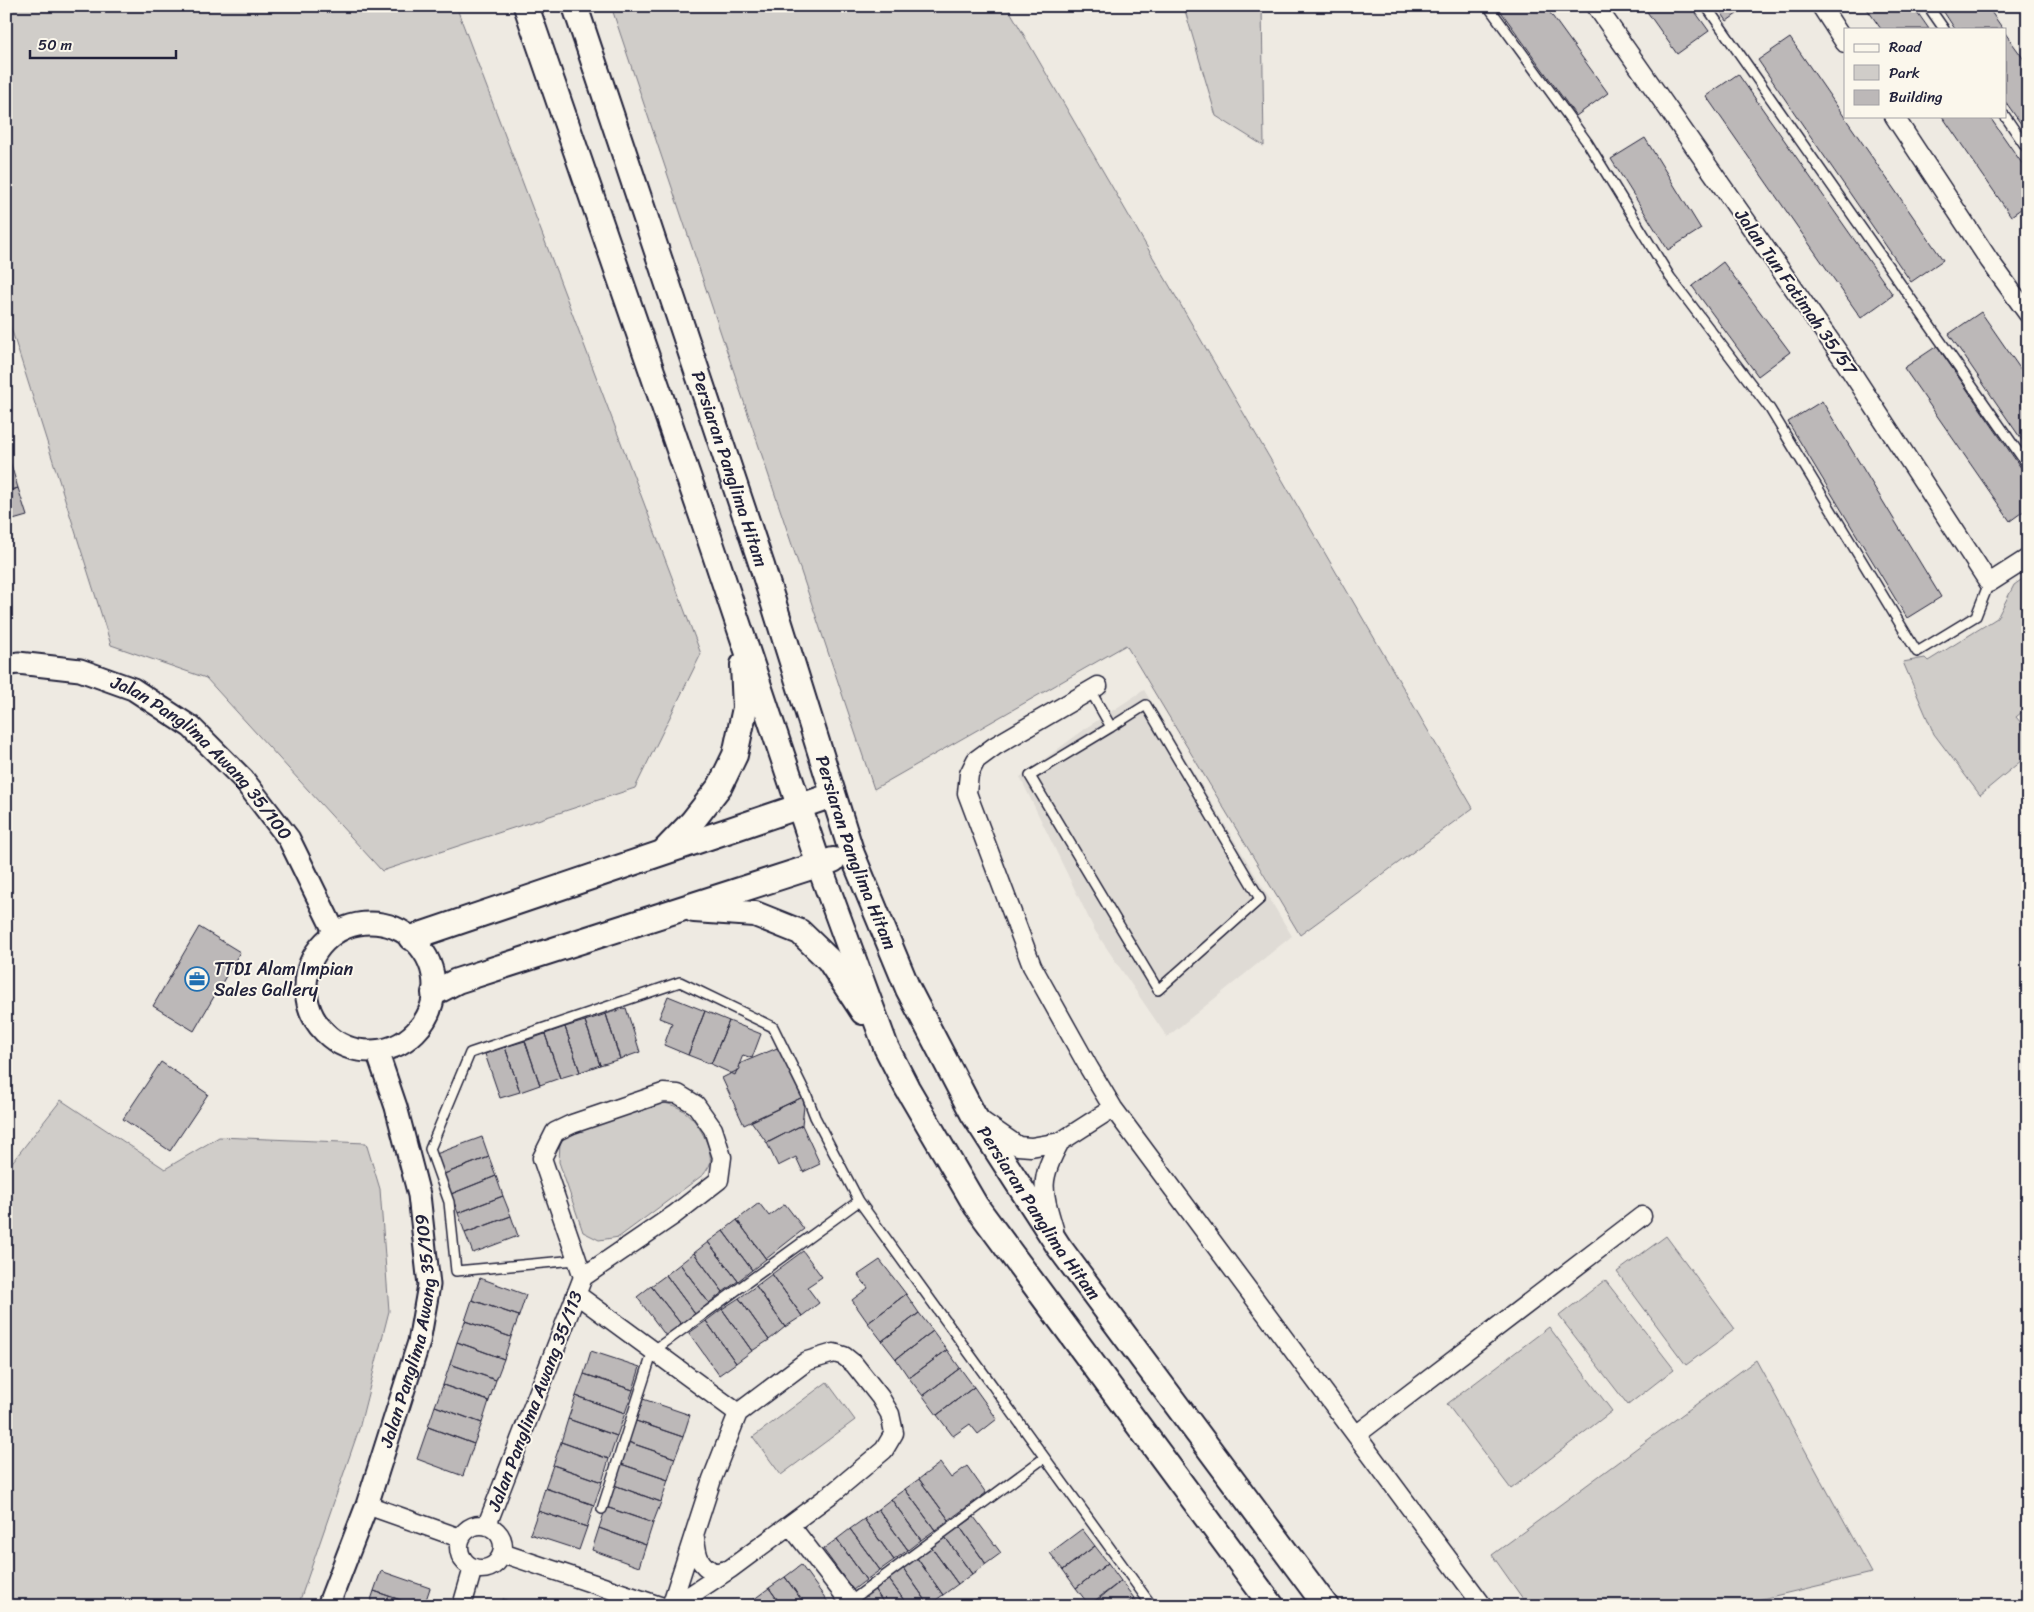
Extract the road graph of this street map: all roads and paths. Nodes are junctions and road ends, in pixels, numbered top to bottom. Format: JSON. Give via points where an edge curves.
{"nodes":[{"id":1,"x":526,"y":6,"type":"edge"},
{"id":2,"x":575,"y":6,"type":"edge"},
{"id":3,"x":1488,"y":6,"type":"edge"},
{"id":4,"x":1596,"y":6,"type":"edge"},
{"id":5,"x":1706,"y":6,"type":"edge"},
{"id":6,"x":1821,"y":6,"type":"edge"},
{"id":7,"x":1928,"y":6,"type":"edge"},
{"id":8,"x":1943,"y":28,"type":"edge"},
{"id":9,"x":1844,"y":41,"type":"edge"},
{"id":10,"x":2006,"y":117,"type":"edge"},
{"id":11,"x":1895,"y":118,"type":"edge"},
{"id":12,"x":2028,"y":150,"type":"edge"},
{"id":13,"x":2028,"y":314,"type":"edge"},
{"id":14,"x":2028,"y":466,"type":"edge"},
{"id":15,"x":2028,"y":558,"type":"edge"},
{"id":16,"x":1989,"y":583,"type":"junction"},
{"id":17,"x":742,"y":639,"type":"junction"},
{"id":18,"x":6,"y":665,"type":"edge"},
{"id":19,"x":1094,"y":688,"type":"joint"},
{"id":20,"x":1111,"y":727,"type":"junction"},
{"id":21,"x":833,"y":795,"type":"junction"},
{"id":22,"x":800,"y":806,"type":"junction"},
{"id":23,"x":663,"y":852,"type":"junction"},
{"id":24,"x":852,"y":854,"type":"junction"},
{"id":25,"x":819,"y":865,"type":"junction"},
{"id":26,"x":680,"y":909,"type":"junction"},
{"id":27,"x":335,"y":933,"type":"junction"},
{"id":28,"x":411,"y":938,"type":"junction"},
{"id":29,"x":434,"y":993,"type":"junction"},
{"id":30,"x":886,"y":1047,"type":"junction"},
{"id":31,"x":377,"y":1051,"type":"junction"},
{"id":32,"x":1113,"y":1108,"type":"junction"},
{"id":33,"x":973,"y":1114,"type":"junction"},
{"id":34,"x":1060,"y":1142,"type":"junction"},
{"id":35,"x":858,"y":1200,"type":"junction"},
{"id":36,"x":1642,"y":1216,"type":"dead end"},
{"id":37,"x":1059,"y":1247,"type":"junction"},
{"id":38,"x":576,"y":1260,"type":"junction"},
{"id":39,"x":583,"y":1277,"type":"junction"},
{"id":40,"x":576,"y":1294,"type":"junction"},
{"id":41,"x":653,"y":1351,"type":"junction"},
{"id":42,"x":738,"y":1413,"type":"junction"},
{"id":43,"x":1356,"y":1435,"type":"junction"},
{"id":44,"x":1044,"y":1458,"type":"junction"},
{"id":45,"x":366,"y":1505,"type":"junction"},
{"id":46,"x":602,"y":1509,"type":"dead end"},
{"id":47,"x":487,"y":1525,"type":"junction"},
{"id":48,"x":790,"y":1525,"type":"junction"},
{"id":49,"x":694,"y":1535,"type":"junction"},
{"id":50,"x":460,"y":1538,"type":"junction"},
{"id":51,"x":502,"y":1553,"type":"junction"},
{"id":52,"x":473,"y":1568,"type":"junction"},
{"id":53,"x":730,"y":1569,"type":"junction"},
{"id":54,"x":849,"y":1604,"type":"edge"},
{"id":55,"x":328,"y":1606,"type":"edge"},
{"id":56,"x":462,"y":1606,"type":"edge"},
{"id":57,"x":660,"y":1606,"type":"edge"},
{"id":58,"x":670,"y":1606,"type":"edge"},
{"id":59,"x":674,"y":1606,"type":"edge"},
{"id":60,"x":1152,"y":1606,"type":"edge"},
{"id":61,"x":1272,"y":1606,"type":"edge"},
{"id":62,"x":1326,"y":1606,"type":"edge"},
{"id":63,"x":1483,"y":1606,"type":"edge"}],
"edges":[{"from":1,"to":17,"type":"main road","name":"Persiaran Panglima Hitam"},
{"from":2,"to":21,"type":"main road","name":"Persiaran Panglima Hitam","via":[[762,566]]},
{"from":3,"to":16,"type":"lane","via":[[1587,142],[1670,277],[1770,409],[1916,652],[1976,616]]},
{"from":4,"to":16,"type":"street","name":"Jalan Tun Fatimah 35/57","via":[[1843,359]]},
{"from":5,"to":14,"type":"lane"},
{"from":6,"to":9,"type":"street"},
{"from":7,"to":8,"type":"lane"},
{"from":10,"to":12,"type":"lane"},
{"from":11,"to":13,"type":"street"},
{"from":15,"to":16,"type":"street"},
{"from":17,"to":22,"type":"main road","name":"Persiaran Panglima Hitam"},
{"from":17,"to":23,"type":"main road","via":[[745,708],[736,755],[714,794]]},
{"from":18,"to":27,"type":"street","name":"Jalan Panglima Awang 35/100","via":[[18,663],[80,670],[133,689],[191,727],[243,779],[289,839]]},
{"from":19,"to":20,"type":"lane"},
{"from":19,"to":32,"type":"street","via":[[994,746],[976,760],[969,774],[967,793],[1032,966]]},
{"from":20,"to":20,"type":"lane","via":[[1146,705],[1260,900],[1158,990],[1030,776]]},
{"from":21,"to":22,"type":"main road"},
{"from":21,"to":24,"type":"main road","name":"Persiaran Panglima Hitam"},
{"from":22,"to":23,"type":"main road"},
{"from":22,"to":25,"type":"main road","name":"Persiaran Panglima Hitam"},
{"from":23,"to":28,"type":"main road"},
{"from":24,"to":25,"type":"main road"},
{"from":24,"to":33,"type":"main road","name":"Persiaran Panglima Hitam","via":[[908,989]]},
{"from":25,"to":26,"type":"main road"},
{"from":25,"to":30,"type":"main road"},
{"from":26,"to":29,"type":"main road","via":[[457,981]]},
{"from":26,"to":30,"type":"main road","via":[[755,914],[800,932],[830,960]]},
{"from":27,"to":28,"type":"street","via":[[353,925],[373,923],[393,927]]},
{"from":27,"to":31,"type":"street","via":[[320,947],[310,965],[306,985],[309,1006],[319,1026],[335,1041],[356,1050]]},
{"from":28,"to":29,"type":"street","via":[[430,966]]},
{"from":29,"to":31,"type":"street","via":[[428,1014],[416,1032],[398,1045]]},
{"from":30,"to":61,"type":"main road","via":[[906,1088],[976,1206]]},
{"from":31,"to":45,"type":"street","name":"Jalan Panglima Awang 35/109","via":[[396,1107],[419,1195],[429,1285],[419,1342]]},
{"from":32,"to":34,"type":"street"},
{"from":32,"to":43,"type":"street"},
{"from":33,"to":34,"type":"street","via":[[1018,1146]]},
{"from":33,"to":37,"type":"main road","name":"Persiaran Panglima Hitam"},
{"from":34,"to":37,"type":"street","via":[[1044,1179],[1046,1201]]},
{"from":35,"to":38,"type":"lane","via":[[773,1027],[680,982],[470,1053],[430,1149],[449,1202],[456,1271]]},
{"from":35,"to":41,"type":"lane"},
{"from":35,"to":44,"type":"lane"},
{"from":36,"to":43,"type":"street"},
{"from":37,"to":62,"type":"main road","name":"Persiaran Panglima Hitam"},
{"from":38,"to":39,"type":"street","name":"Jalan Panglima Awang 35/113"},
{"from":38,"to":39,"type":"street","name":"Jalan Panglima Awang 35/113","via":[[542,1158],[555,1132],[663,1093],[678,1094],[696,1105],[713,1130],[722,1157],[718,1180],[674,1215]]},
{"from":39,"to":40,"type":"street","name":"Jalan Panglima Awang 35/113"},
{"from":40,"to":41,"type":"street"},
{"from":40,"to":47,"type":"street","name":"Jalan Panglima Awang 35/113"},
{"from":41,"to":42,"type":"street"},
{"from":41,"to":46,"type":"lane"},
{"from":42,"to":48,"type":"street","via":[[806,1361],[834,1353],[854,1364],[890,1414],[894,1433],[884,1450]]},
{"from":42,"to":49,"type":"street"},
{"from":43,"to":63,"type":"street"},
{"from":44,"to":54,"type":"lane"},
{"from":44,"to":60,"type":"lane"},
{"from":45,"to":50,"type":"street"},
{"from":45,"to":55,"type":"street","name":"Jalan Panglima Awang 35/109"},
{"from":47,"to":50,"type":"street","via":[[474,1525]]},
{"from":47,"to":51,"type":"street","via":[[498,1533]]},
{"from":48,"to":53,"type":"street"},
{"from":48,"to":54,"type":"street"},
{"from":49,"to":53,"type":"street","via":[[697,1556],[704,1567],[715,1573]]},
{"from":49,"to":58,"type":"street"},
{"from":50,"to":52,"type":"street","via":[[459,1552]]},
{"from":51,"to":52,"type":"street","via":[[494,1565]]},
{"from":51,"to":57,"type":"street"},
{"from":52,"to":56,"type":"street"},
{"from":53,"to":59,"type":"street"}]}
